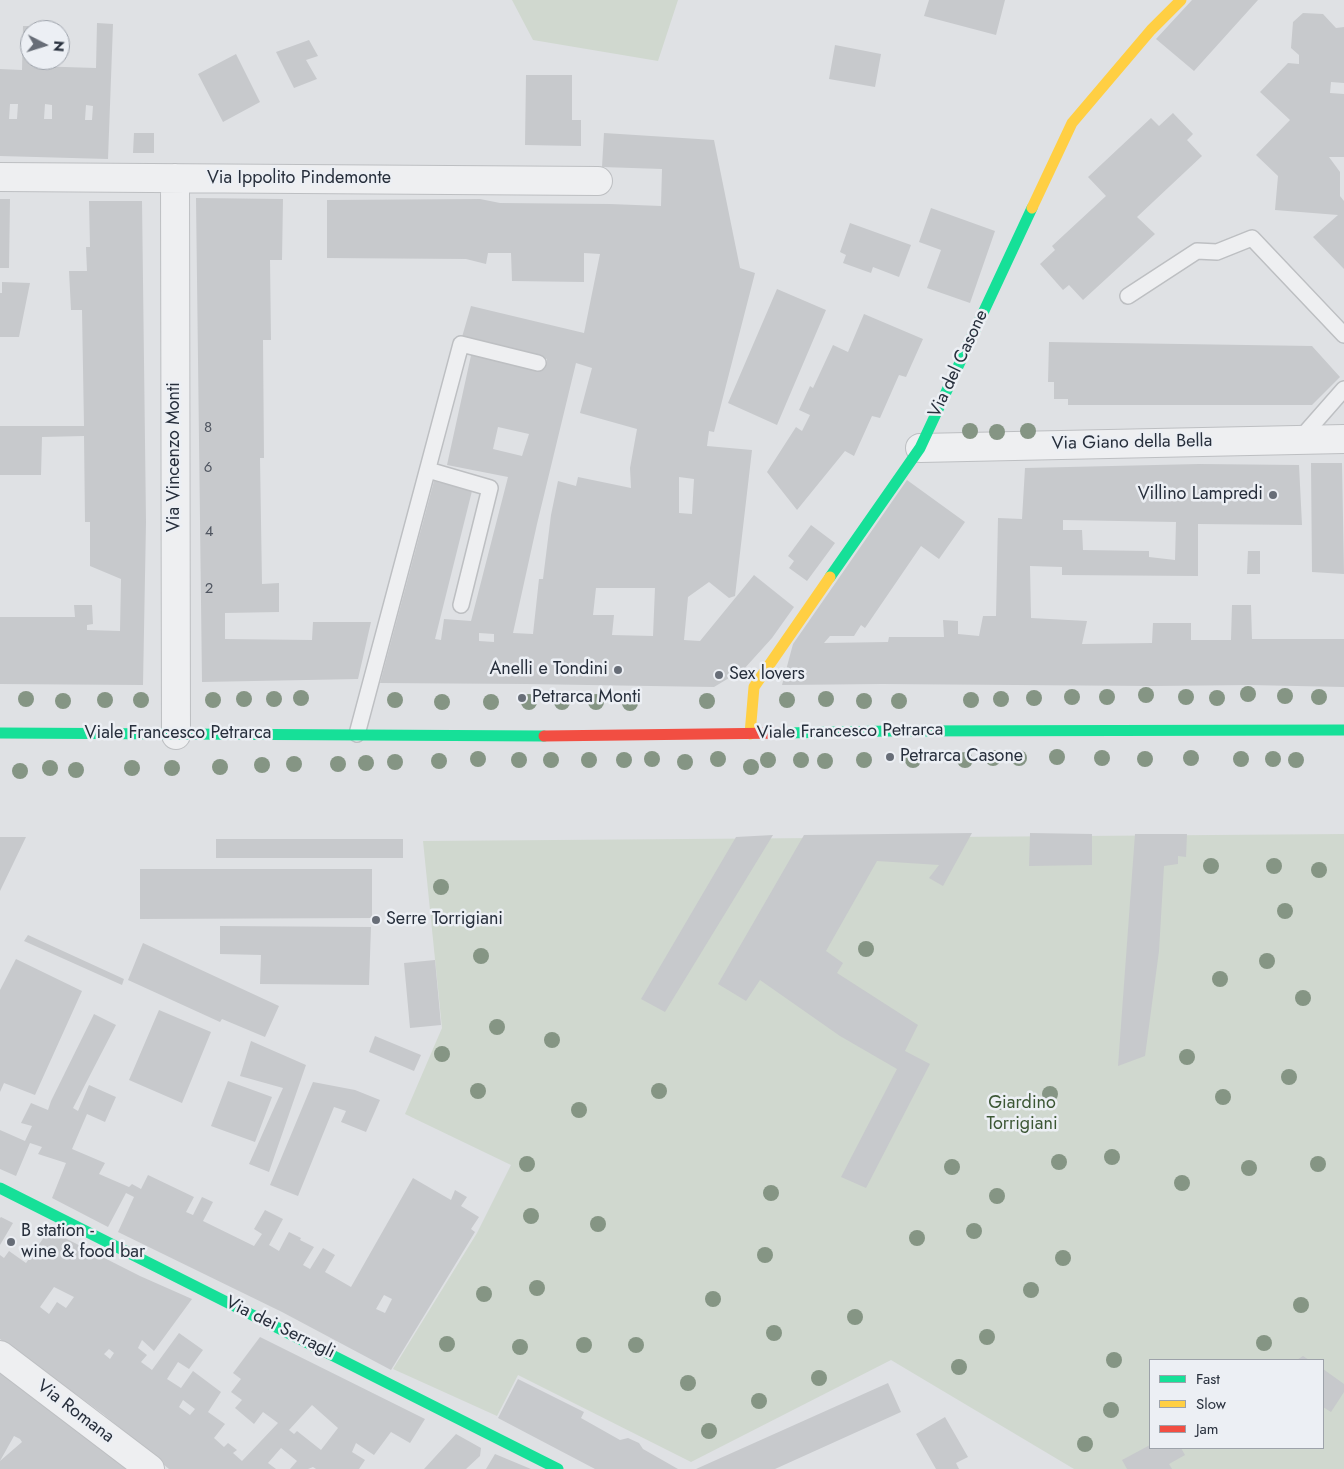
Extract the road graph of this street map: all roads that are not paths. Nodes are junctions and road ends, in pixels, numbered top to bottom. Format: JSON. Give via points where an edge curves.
{"nodes":[{"id":1,"x":1181,"y":0,"type":"edge"},
{"id":2,"x":0,"y":177,"type":"edge"},
{"id":3,"x":175,"y":178,"type":"junction"},
{"id":4,"x":598,"y":181,"type":"dead end"},
{"id":5,"x":1128,"y":296,"type":"dead end"},
{"id":6,"x":1344,"y":335,"type":"edge"},
{"id":7,"x":538,"y":363,"type":"dead end"},
{"id":8,"x":1344,"y":388,"type":"edge"},
{"id":9,"x":1300,"y":439,"type":"junction"},
{"id":10,"x":1344,"y":439,"type":"edge"},
{"id":11,"x":920,"y":448,"type":"junction"},
{"id":12,"x":428,"y":470,"type":"junction"},
{"id":13,"x":461,"y":604,"type":"dead end"},
{"id":14,"x":1344,"y":730,"type":"edge"},
{"id":15,"x":0,"y":733,"type":"edge"},
{"id":16,"x":357,"y":734,"type":"junction"},
{"id":17,"x":750,"y":734,"type":"junction"},
{"id":18,"x":176,"y":735,"type":"junction"},
{"id":19,"x":0,"y":1188,"type":"edge"},
{"id":20,"x":0,"y":1355,"type":"edge"},
{"id":21,"x":150,"y":1469,"type":"edge"},
{"id":22,"x":558,"y":1469,"type":"edge"}],
"edges":[{"from":1,"to":11,"type":"street","name":"Via del Casone","via":[[1151,30],[1072,123]]},
{"from":2,"to":3,"type":"street","name":"Via Ippolito Pindemonte"},
{"from":3,"to":4,"type":"street","name":"Via Ippolito Pindemonte"},
{"from":3,"to":18,"type":"street","name":"Via Vincenzo Monti"},
{"from":5,"to":6,"type":"lane","via":[[1197,251],[1217,252],[1252,238]]},
{"from":7,"to":12,"type":"lane","via":[[461,344]]},
{"from":8,"to":9,"type":"lane"},
{"from":9,"to":10,"type":"street","name":"Via Giano della Bella"},
{"from":9,"to":11,"type":"street","name":"Via Giano della Bella"},
{"from":11,"to":17,"type":"street","name":"Via del Casone","via":[[754,687]]},
{"from":12,"to":13,"type":"lane","via":[[490,488]]},
{"from":12,"to":16,"type":"lane"},
{"from":14,"to":17,"type":"street","name":"Viale Francesco Petrarca"},
{"from":15,"to":18,"type":"street","name":"Viale Francesco Petrarca"},
{"from":16,"to":17,"type":"street","name":"Viale Francesco Petrarca"},
{"from":16,"to":18,"type":"street","name":"Viale Francesco Petrarca"},
{"from":19,"to":22,"type":"street","name":"Via dei Serragli"},
{"from":20,"to":21,"type":"street","name":"Via Romana"}]}
